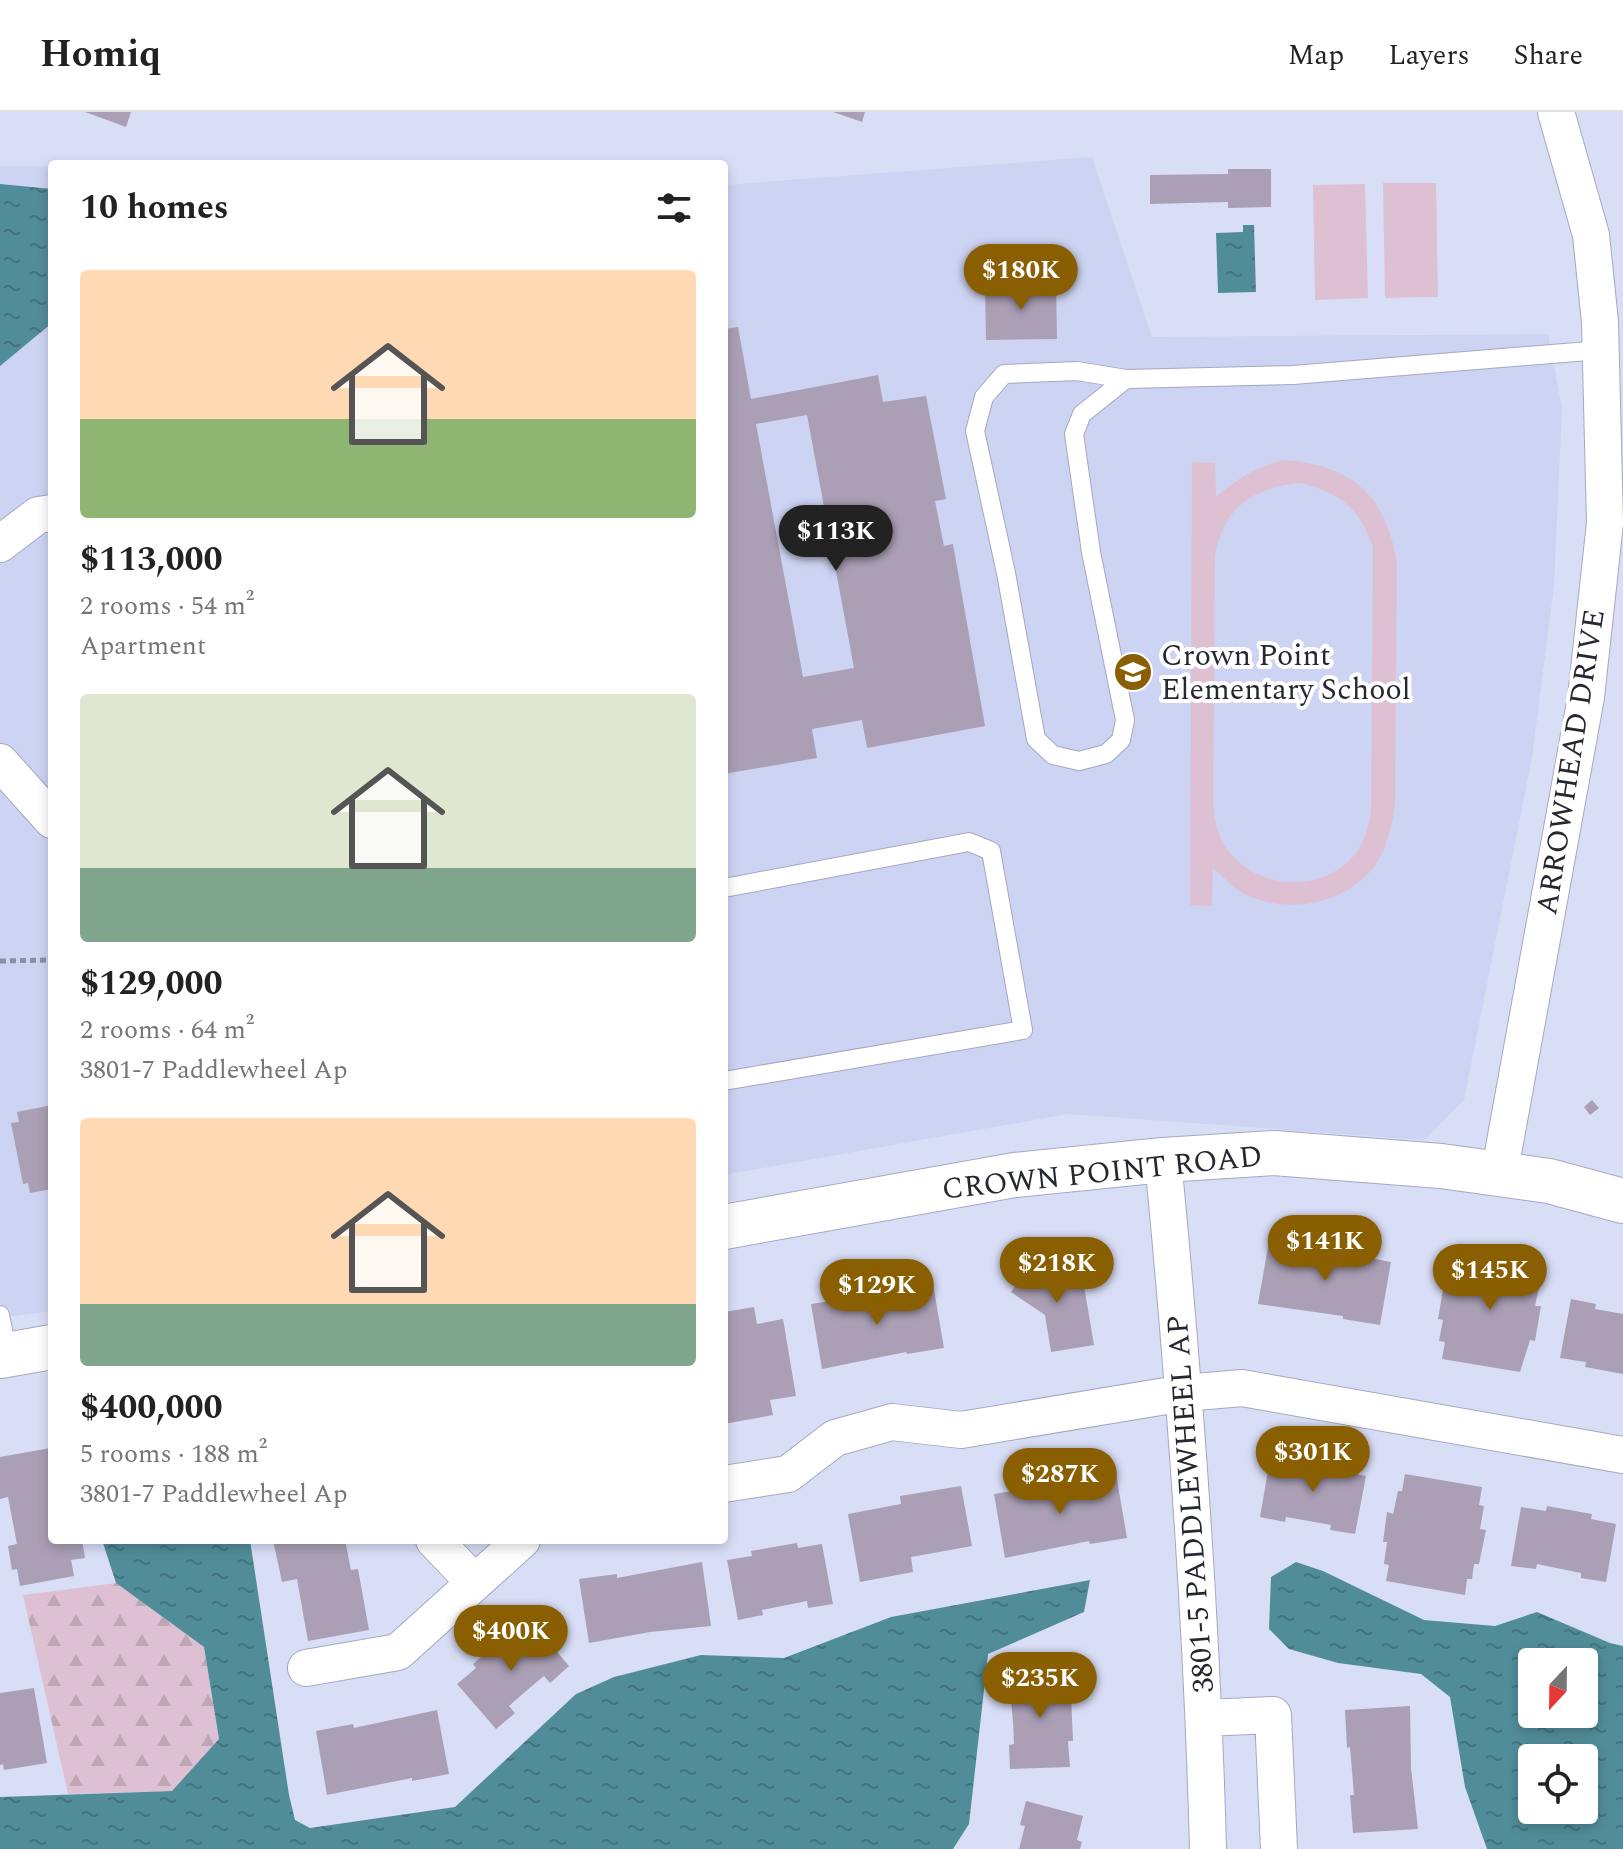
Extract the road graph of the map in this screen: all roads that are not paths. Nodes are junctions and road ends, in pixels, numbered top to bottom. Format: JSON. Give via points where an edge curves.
{"nodes":[{"id":1,"x":1556,"y":112,"type":"edge"},
{"id":2,"x":1601,"y":350,"type":"junction"},
{"id":3,"x":1126,"y":379,"type":"junction"},
{"id":4,"x":48,"y":514,"type":"edge"},
{"id":5,"x":0,"y":544,"type":"edge"},
{"id":6,"x":0,"y":762,"type":"edge"},
{"id":7,"x":48,"y":816,"type":"edge"},
{"id":8,"x":728,"y":887,"type":"edge"},
{"id":9,"x":728,"y":1080,"type":"edge"},
{"id":10,"x":1163,"y":1160,"type":"junction"},
{"id":11,"x":1499,"y":1175,"type":"junction"},
{"id":12,"x":1623,"y":1201,"type":"edge"},
{"id":13,"x":728,"y":1226,"type":"edge"},
{"id":14,"x":3,"y":1342,"type":"edge"},
{"id":15,"x":48,"y":1347,"type":"edge"},
{"id":16,"x":1184,"y":1393,"type":"junction"},
{"id":17,"x":1623,"y":1455,"type":"edge"},
{"id":18,"x":728,"y":1483,"type":"edge"},
{"id":19,"x":438,"y":1544,"type":"edge"},
{"id":20,"x":517,"y":1544,"type":"edge"},
{"id":21,"x":474,"y":1582,"type":"junction"},
{"id":22,"x":306,"y":1668,"type":"dead end"},
{"id":23,"x":1205,"y":1718,"type":"junction"},
{"id":24,"x":1208,"y":1849,"type":"edge"},
{"id":25,"x":1279,"y":1849,"type":"edge"}],
"edges":[{"from":1,"to":2,"type":"street","name":"ARROWHEAD DRIVE","via":[[1591,235]]},
{"from":2,"to":3,"type":"lane","via":[[1293,375]]},
{"from":2,"to":11,"type":"street","name":"ARROWHEAD DRIVE","via":[[1605,523],[1586,697]]},
{"from":3,"to":3,"type":"lane","via":[[1077,371],[1004,374],[984,397],[975,431],[1036,739],[1053,755],[1079,761],[1106,754],[1121,740],[1125,720],[1074,434],[1082,414]]},
{"from":4,"to":5,"type":"street","via":[[38,515]]},
{"from":6,"to":7,"type":"street"},
{"from":8,"to":9,"type":"lane","via":[[969,842],[991,851],[1023,1030]]},
{"from":10,"to":11,"type":"street","name":"CROWN POINT ROAD","via":[[1300,1154]]},
{"from":10,"to":13,"type":"street","name":"CROWN POINT ROAD","via":[[1015,1175]]},
{"from":10,"to":16,"type":"street","name":"3801-5 PADDLEWHEEL AP"},
{"from":11,"to":12,"type":"street","name":"CROWN POINT ROAD","via":[[1549,1181]]},
{"from":14,"to":15,"type":"street"},
{"from":16,"to":17,"type":"street","via":[[1242,1388]]},
{"from":16,"to":18,"type":"street","via":[[961,1430],[892,1422],[835,1438],[788,1474]]},
{"from":16,"to":23,"type":"street","name":"3801-5 PADDLEWHEEL AP"},
{"from":19,"to":21,"type":"street"},
{"from":20,"to":21,"type":"street"},
{"from":21,"to":22,"type":"street","via":[[398,1652]]},
{"from":23,"to":24,"type":"street","name":"3801-5 PADDLEWHEEL AP"},
{"from":23,"to":25,"type":"street","via":[[1273,1715]]}]}
